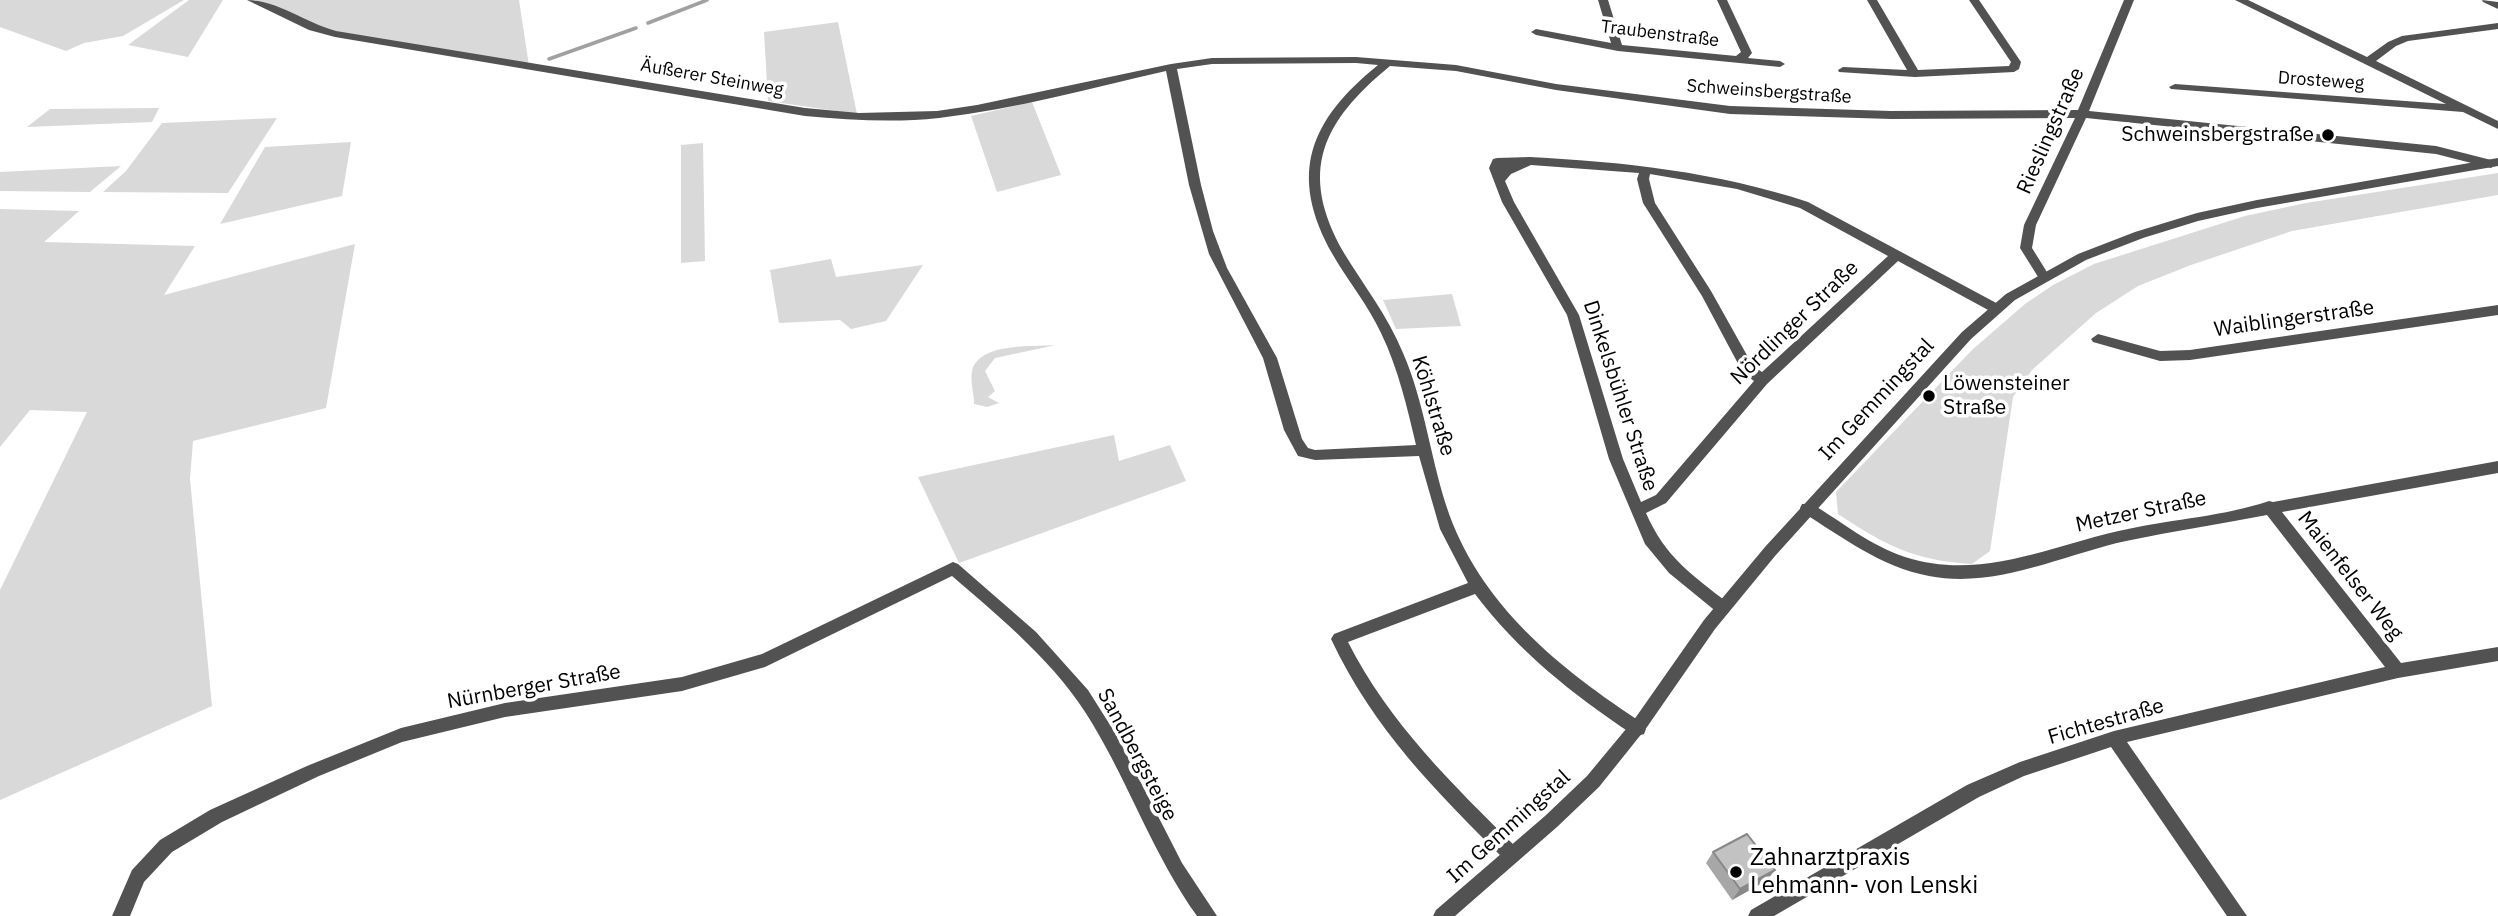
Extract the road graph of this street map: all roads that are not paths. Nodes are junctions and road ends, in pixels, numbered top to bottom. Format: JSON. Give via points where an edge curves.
{"nodes":[{"id":1,"x":252,"y":0,"type":"edge"},
{"id":2,"x":1603,"y":0,"type":"edge"},
{"id":3,"x":1722,"y":0,"type":"edge"},
{"id":4,"x":1872,"y":0,"type":"edge"},
{"id":5,"x":1974,"y":0,"type":"edge"},
{"id":6,"x":2129,"y":0,"type":"edge"},
{"id":7,"x":2240,"y":0,"type":"edge"},
{"id":8,"x":2487,"y":0,"type":"edge"},
{"id":9,"x":2498,"y":6,"type":"edge"},
{"id":10,"x":2498,"y":26,"type":"edge"},
{"id":11,"x":1536,"y":32,"type":"dead end"},
{"id":12,"x":1618,"y":48,"type":"junction"},
{"id":13,"x":1740,"y":59,"type":"junction"},
{"id":14,"x":1390,"y":61,"type":"junction"},
{"id":15,"x":2368,"y":62,"type":"junction"},
{"id":16,"x":1780,"y":64,"type":"dead end"},
{"id":17,"x":1171,"y":66,"type":"junction"},
{"id":18,"x":1843,"y":70,"type":"dead end"},
{"id":19,"x":1915,"y":74,"type":"junction"},
{"id":20,"x":2175,"y":87,"type":"dead end"},
{"id":21,"x":2465,"y":109,"type":"junction"},
{"id":22,"x":2082,"y":114,"type":"junction"},
{"id":23,"x":2498,"y":125,"type":"edge"},
{"id":24,"x":2494,"y":163,"type":"edge"},
{"id":25,"x":1646,"y":169,"type":"junction"},
{"id":26,"x":1897,"y":255,"type":"junction"},
{"id":27,"x":2044,"y":277,"type":"junction"},
{"id":28,"x":1995,"y":308,"type":"junction"},
{"id":29,"x":2498,"y":310,"type":"edge"},
{"id":30,"x":2098,"y":340,"type":"dead end"},
{"id":31,"x":1762,"y":380,"type":"junction"},
{"id":32,"x":1424,"y":450,"type":"junction"},
{"id":33,"x":2498,"y":467,"type":"edge"},
{"id":34,"x":1807,"y":508,"type":"junction"},
{"id":35,"x":2269,"y":508,"type":"junction"},
{"id":36,"x":1637,"y":511,"type":"junction"},
{"id":37,"x":953,"y":568,"type":"joint"},
{"id":38,"x":1478,"y":586,"type":"junction"},
{"id":39,"x":1723,"y":608,"type":"junction"},
{"id":40,"x":2498,"y":654,"type":"edge"},
{"id":41,"x":2398,"y":671,"type":"junction"},
{"id":42,"x":1638,"y":729,"type":"junction"},
{"id":43,"x":2113,"y":738,"type":"junction"},
{"id":44,"x":1511,"y":854,"type":"junction"},
{"id":45,"x":121,"y":916,"type":"edge"},
{"id":46,"x":1208,"y":916,"type":"edge"},
{"id":47,"x":1442,"y":916,"type":"edge"},
{"id":48,"x":1757,"y":916,"type":"edge"},
{"id":49,"x":2238,"y":916,"type":"edge"}],
"edges":[{"from":1,"to":17,"type":"street","name":"Äußerer Steinweg","via":[[335,34],[805,112],[859,117],[977,109]]},
{"from":2,"to":12,"type":"street"},
{"from":3,"to":13,"type":"street","via":[[1746,53]]},
{"from":4,"to":19,"type":"street"},
{"from":5,"to":19,"type":"street","via":[[2016,66]]},
{"from":6,"to":22,"type":"street","name":"Rieslingstraße"},
{"from":7,"to":15,"type":"street"},
{"from":8,"to":9,"type":"street"},
{"from":10,"to":15,"type":"street","via":[[2406,38]]},
{"from":11,"to":12,"type":"street","name":"Traubenstraße"},
{"from":12,"to":13,"type":"street","name":"Traubenstraße"},
{"from":13,"to":16,"type":"street","name":"Traubenstraße"},
{"from":14,"to":17,"type":"street","name":"Schweinsbergstraße","via":[[1212,61]]},
{"from":14,"to":22,"type":"street","name":"Schweinsbergstraße","via":[[1730,110]]},
{"from":14,"to":32,"type":"street","name":"Köhlstraße","via":[[1345,98],[1322,132],[1316,194],[1320,219],[1331,242],[1387,332]]},
{"from":15,"to":21,"type":"street"},
{"from":17,"to":32,"type":"street","via":[[1195,190],[1215,254],[1234,299],[1269,356],[1291,436],[1303,452],[1315,455]]},
{"from":18,"to":19,"type":"street"},
{"from":20,"to":21,"type":"street","name":"Drosteweg"},
{"from":21,"to":23,"type":"street"},
{"from":22,"to":24,"type":"street","name":"Schweinsbergstraße","via":[[2449,151]]},
{"from":22,"to":27,"type":"street","name":"Rieslingstraße","via":[[2026,236],[2029,256]]},
{"from":24,"to":27,"type":"street","name":"Im Gemmingstal","via":[[2225,210],[2135,236]]},
{"from":25,"to":26,"type":"street","via":[[1778,196]]},
{"from":25,"to":31,"type":"street","via":[[1643,178],[1649,202],[1748,369]]},
{"from":25,"to":36,"type":"street","name":"Dinkelsbühler Straße","via":[[1530,161],[1497,162],[1495,168],[1508,202],[1573,315],[1616,459]]},
{"from":26,"to":28,"type":"street"},
{"from":26,"to":31,"type":"street","name":"Nördlinger Straße"},
{"from":27,"to":28,"type":"street","name":"Im Gemmingstal"},
{"from":28,"to":34,"type":"street","name":"Im Gemmingstal"},
{"from":29,"to":30,"type":"street","name":"Waiblingerstraße","via":[[2190,355],[2160,356]]},
{"from":31,"to":36,"type":"street","name":"Nördlinger Straße","via":[[1669,491]]},
{"from":32,"to":38,"type":"street","name":"Köhlstraße","via":[[1447,528]]},
{"from":33,"to":35,"type":"street","name":"Metzer Straße"},
{"from":34,"to":35,"type":"street","name":"Metzer Straße","via":[[1900,562],[1950,575],[2007,569],[2084,544]]},
{"from":34,"to":39,"type":"street","name":"Im Gemmingstal"},
{"from":35,"to":41,"type":"street","name":"Maienfelser Weg"},
{"from":36,"to":39,"type":"street","name":"Dinkelsbühler Straße","via":[[1650,540],[1674,569]]},
{"from":37,"to":45,"type":"street","name":"Nürnberger Straße","via":[[765,660],[682,684],[505,709],[401,735],[313,771],[216,816],[166,846],[138,876]]},
{"from":37,"to":46,"type":"street","name":"Sandbergsteige","via":[[1048,654],[1097,716],[1155,834]]},
{"from":38,"to":42,"type":"street","name":"Köhlstraße","via":[[1551,666]]},
{"from":38,"to":44,"type":"street","via":[[1339,639],[1360,683],[1406,746]]},
{"from":39,"to":42,"type":"street","name":"Im Gemmingstal"},
{"from":40,"to":41,"type":"street","name":"Fichtestraße"},
{"from":41,"to":43,"type":"street","name":"Fichtestraße"},
{"from":42,"to":44,"type":"street","name":"Im Gemmingstal","via":[[1581,792]]},
{"from":43,"to":48,"type":"street","name":"Fichtestraße","via":[[1973,791]]},
{"from":43,"to":49,"type":"street"},
{"from":44,"to":47,"type":"street","name":"Im Gemmingstal"}]}
